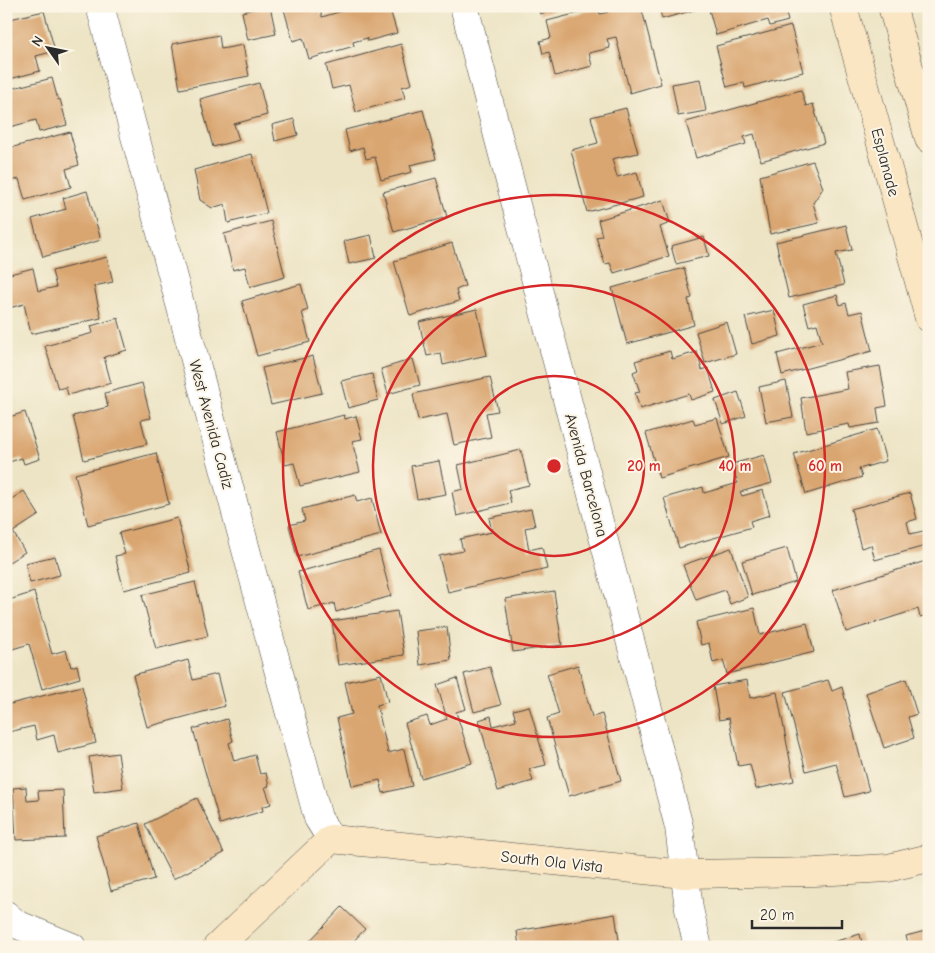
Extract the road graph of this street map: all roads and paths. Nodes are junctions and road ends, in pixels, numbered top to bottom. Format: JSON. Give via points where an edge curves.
{"nodes":[{"id":1,"x":100,"y":6,"type":"edge"},
{"id":2,"x":464,"y":6,"type":"edge"},
{"id":3,"x":843,"y":6,"type":"edge"},
{"id":4,"x":892,"y":6,"type":"edge"},
{"id":5,"x":929,"y":139,"type":"edge"},
{"id":6,"x":929,"y":318,"type":"edge"},
{"id":7,"x":330,"y":839,"type":"junction"},
{"id":8,"x":929,"y":858,"type":"edge"},
{"id":9,"x":684,"y":874,"type":"junction"},
{"id":10,"x":6,"y":915,"type":"edge"},
{"id":11,"x":72,"y":947,"type":"edge"},
{"id":12,"x":217,"y":947,"type":"edge"},
{"id":13,"x":698,"y":947,"type":"edge"}],
"edges":[{"from":1,"to":7,"type":"street","name":"West Avenida Cadiz","via":[[318,818]]},
{"from":2,"to":9,"type":"street","name":"Avenida Barcelona","via":[[679,827]]},
{"from":3,"to":6,"type":"street","name":"Esplanade"},
{"from":4,"to":5,"type":"street"},
{"from":7,"to":9,"type":"street","name":"South Ola Vista"},
{"from":7,"to":12,"type":"street"},
{"from":8,"to":9,"type":"street","name":"South Ola Vista","via":[[888,868]]},
{"from":9,"to":13,"type":"street","name":"Avenida Barcelona","via":[[688,909]]},
{"from":10,"to":11,"type":"street","via":[[16,924]]}]}
